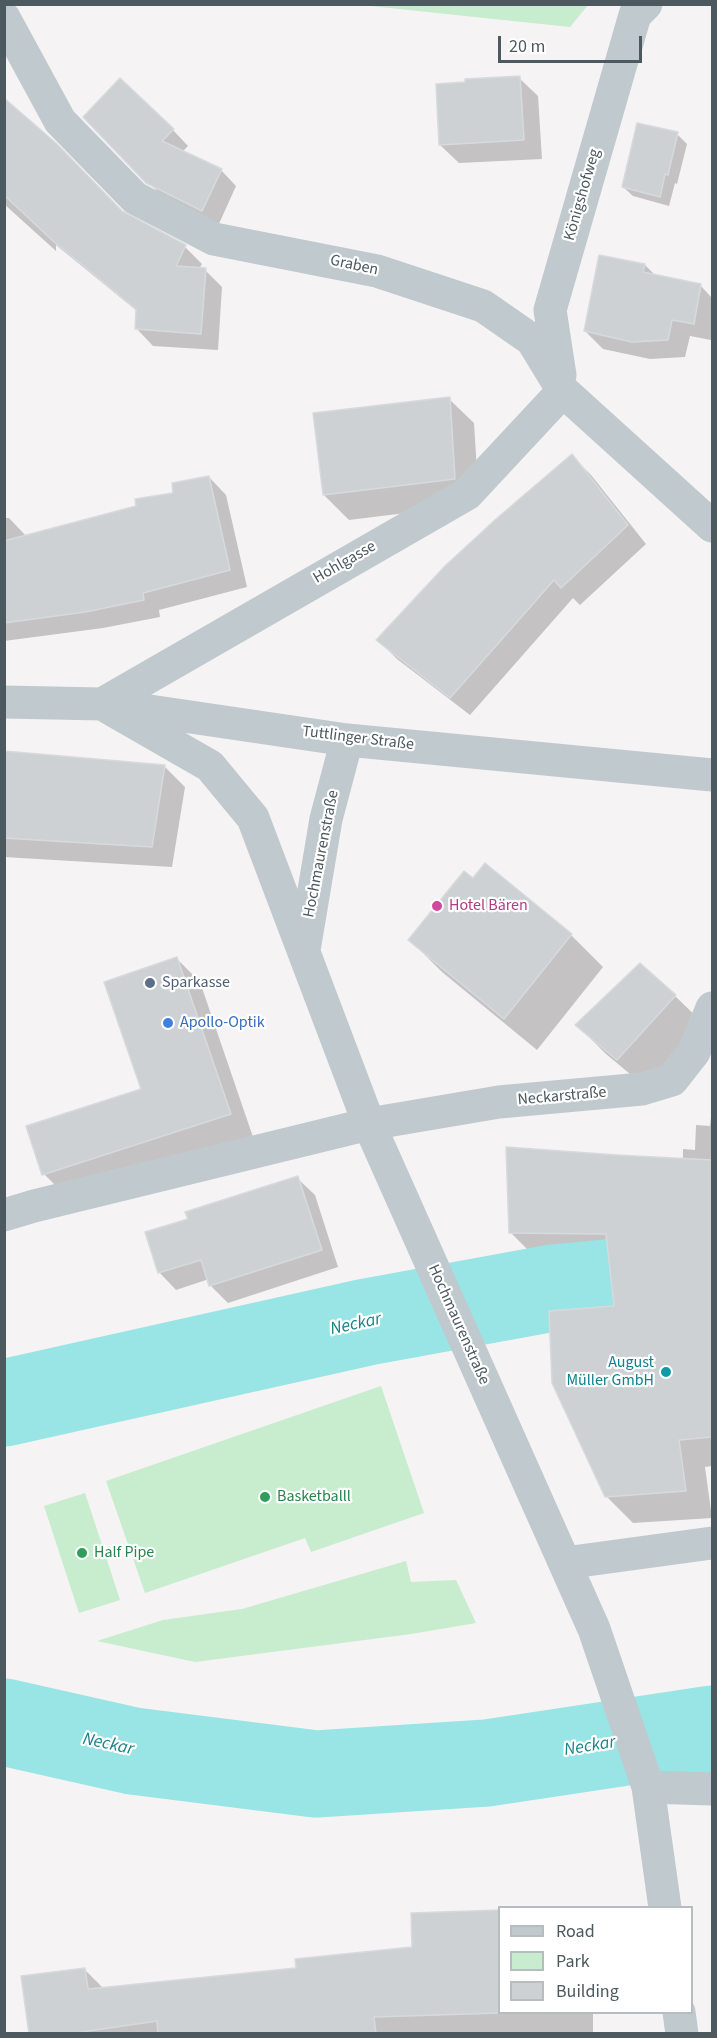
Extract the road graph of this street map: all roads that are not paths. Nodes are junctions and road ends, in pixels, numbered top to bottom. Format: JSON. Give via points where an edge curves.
{"nodes":[{"id":1,"x":646,"y":4,"type":"edge"},
{"id":2,"x":4,"y":18,"type":"edge"},
{"id":3,"x":563,"y":391,"type":"junction"},
{"id":4,"x":712,"y":526,"type":"edge"},
{"id":5,"x":4,"y":702,"type":"edge"},
{"id":6,"x":102,"y":704,"type":"junction"},
{"id":7,"x":347,"y":740,"type":"junction"},
{"id":8,"x":712,"y":775,"type":"edge"},
{"id":9,"x":303,"y":952,"type":"junction"},
{"id":10,"x":712,"y":1012,"type":"edge"},
{"id":11,"x":369,"y":1124,"type":"junction"},
{"id":12,"x":4,"y":1215,"type":"edge"},
{"id":13,"x":712,"y":1543,"type":"edge"},
{"id":14,"x":565,"y":1563,"type":"junction"},
{"id":15,"x":648,"y":1787,"type":"junction"},
{"id":16,"x":712,"y":1790,"type":"edge"},
{"id":17,"x":665,"y":1906,"type":"edge"},
{"id":18,"x":679,"y":2014,"type":"edge"},
{"id":19,"x":682,"y":2034,"type":"edge"}],
"edges":[{"from":1,"to":3,"type":"street","name":"Königshofweg","via":[[635,15],[550,310]]},
{"from":2,"to":3,"type":"street","name":"Graben","via":[[60,121],[135,198],[214,238],[377,270],[483,306],[532,340]]},
{"from":3,"to":4,"type":"street","name":"Graben"},
{"from":3,"to":6,"type":"street","name":"Hohlgasse","via":[[467,494]]},
{"from":5,"to":6,"type":"street","name":"Tuttlinger Straße"},
{"from":6,"to":7,"type":"street","name":"Tuttlinger Straße"},
{"from":6,"to":9,"type":"street","via":[[210,766],[253,818]]},
{"from":7,"to":8,"type":"street","name":"Tuttlinger Straße"},
{"from":7,"to":9,"type":"street","name":"Hochmaurenstraße","via":[[326,819]]},
{"from":9,"to":11,"type":"street","name":"Hochmaurenstraße"},
{"from":10,"to":11,"type":"street","name":"Neckarstraße","via":[[694,1052],[672,1080],[642,1089],[499,1102]]},
{"from":11,"to":12,"type":"street","name":"Neckarstraße"},
{"from":11,"to":14,"type":"street","name":"Hochmaurenstraße"},
{"from":13,"to":14,"type":"street"},
{"from":14,"to":15,"type":"street","name":"Hochmaurenstraße","via":[[594,1629]]},
{"from":15,"to":16,"type":"street"},
{"from":15,"to":17,"type":"street","name":"Hochmaurenstraße"},
{"from":18,"to":19,"type":"street"}]}
